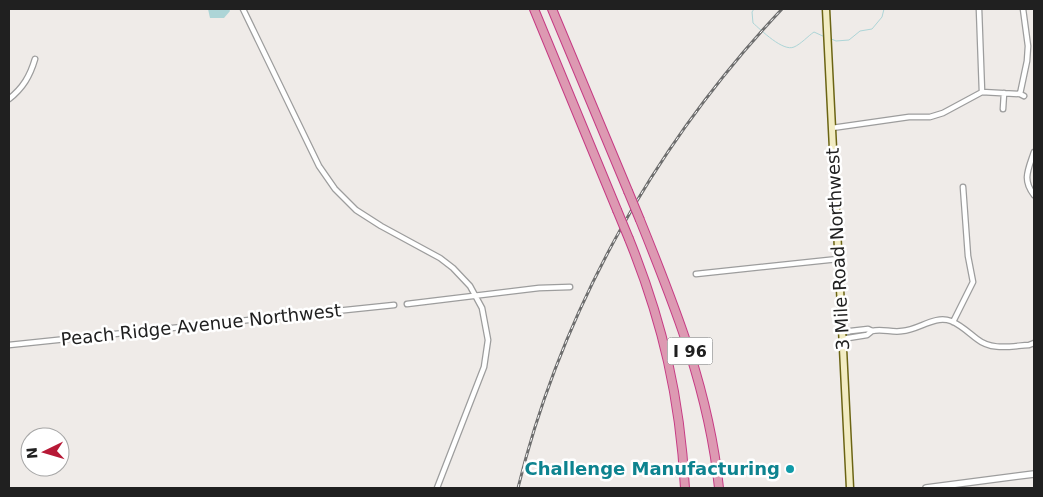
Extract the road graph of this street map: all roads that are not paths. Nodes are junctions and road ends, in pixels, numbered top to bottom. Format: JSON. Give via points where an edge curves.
{"nodes":[{"id":1,"x":243,"y":9,"type":"edge"},
{"id":2,"x":534,"y":9,"type":"edge"},
{"id":3,"x":552,"y":9,"type":"edge"},
{"id":4,"x":826,"y":9,"type":"edge"},
{"id":5,"x":979,"y":9,"type":"edge"},
{"id":6,"x":1023,"y":9,"type":"edge"},
{"id":7,"x":35,"y":59,"type":"dead end"},
{"id":8,"x":982,"y":92,"type":"junction"},
{"id":9,"x":1004,"y":93,"type":"junction"},
{"id":10,"x":9,"y":99,"type":"edge"},
{"id":11,"x":1004,"y":108,"type":"dead end"},
{"id":12,"x":832,"y":128,"type":"junction"},
{"id":13,"x":1034,"y":152,"type":"edge"},
{"id":14,"x":962,"y":187,"type":"dead end"},
{"id":15,"x":1034,"y":196,"type":"edge"},
{"id":16,"x":838,"y":259,"type":"junction"},
{"id":17,"x":696,"y":274,"type":"dead end"},
{"id":18,"x":570,"y":287,"type":"dead end"},
{"id":19,"x":476,"y":296,"type":"junction"},
{"id":20,"x":407,"y":304,"type":"dead end"},
{"id":21,"x":394,"y":305,"type":"dead end"},
{"id":22,"x":953,"y":322,"type":"junction"},
{"id":23,"x":872,"y":331,"type":"junction"},
{"id":24,"x":842,"y":332,"type":"junction"},
{"id":25,"x":842,"y":339,"type":"junction"},
{"id":26,"x":1034,"y":343,"type":"edge"},
{"id":27,"x":9,"y":345,"type":"edge"},
{"id":28,"x":1034,"y":474,"type":"edge"},
{"id":29,"x":437,"y":488,"type":"edge"},
{"id":30,"x":684,"y":488,"type":"edge"},
{"id":31,"x":719,"y":488,"type":"edge"},
{"id":32,"x":850,"y":488,"type":"edge"},
{"id":33,"x":926,"y":488,"type":"edge"}],
"edges":[{"from":1,"to":19,"type":"street","via":[[319,166],[335,189],[369,220],[449,264],[465,279]]},
{"from":2,"to":30,"type":"highway","number":"I 96","bridge":true,"via":[[653,302],[670,365],[679,418]]},
{"from":3,"to":31,"type":"highway","number":"I 96","bridge":true,"via":[[676,310],[708,416]]},
{"from":4,"to":12,"type":"main road","name":"3 Mile Road Northwest"},
{"from":5,"to":8,"type":"street"},
{"from":6,"to":9,"type":"street","via":[[1028,46],[1022,95]]},
{"from":7,"to":10,"type":"street","via":[[23,86]]},
{"from":8,"to":9,"type":"street"},
{"from":8,"to":12,"type":"street","via":[[930,117]]},
{"from":9,"to":11,"type":"street"},
{"from":12,"to":16,"type":"main road","name":"3 Mile Road Northwest"},
{"from":13,"to":15,"type":"street","via":[[1026,180]]},
{"from":14,"to":22,"type":"street","via":[[973,282]]},
{"from":16,"to":17,"type":"street"},
{"from":16,"to":24,"type":"main road","name":"3 Mile Road Northwest"},
{"from":18,"to":19,"type":"street"},
{"from":19,"to":20,"type":"street"},
{"from":19,"to":29,"type":"street","via":[[486,326],[486,360]]},
{"from":21,"to":27,"type":"street","name":"Peach Ridge Avenue Northwest"},
{"from":22,"to":23,"type":"street","via":[[936,321],[901,332]]},
{"from":22,"to":26,"type":"street","via":[[993,347]]},
{"from":23,"to":24,"type":"street"},
{"from":23,"to":25,"type":"street","via":[[867,335]]},
{"from":24,"to":25,"type":"main road","name":"3 Mile Road Northwest"},
{"from":25,"to":32,"type":"main road","name":"3 Mile Road Northwest"},
{"from":28,"to":33,"type":"street"}]}
